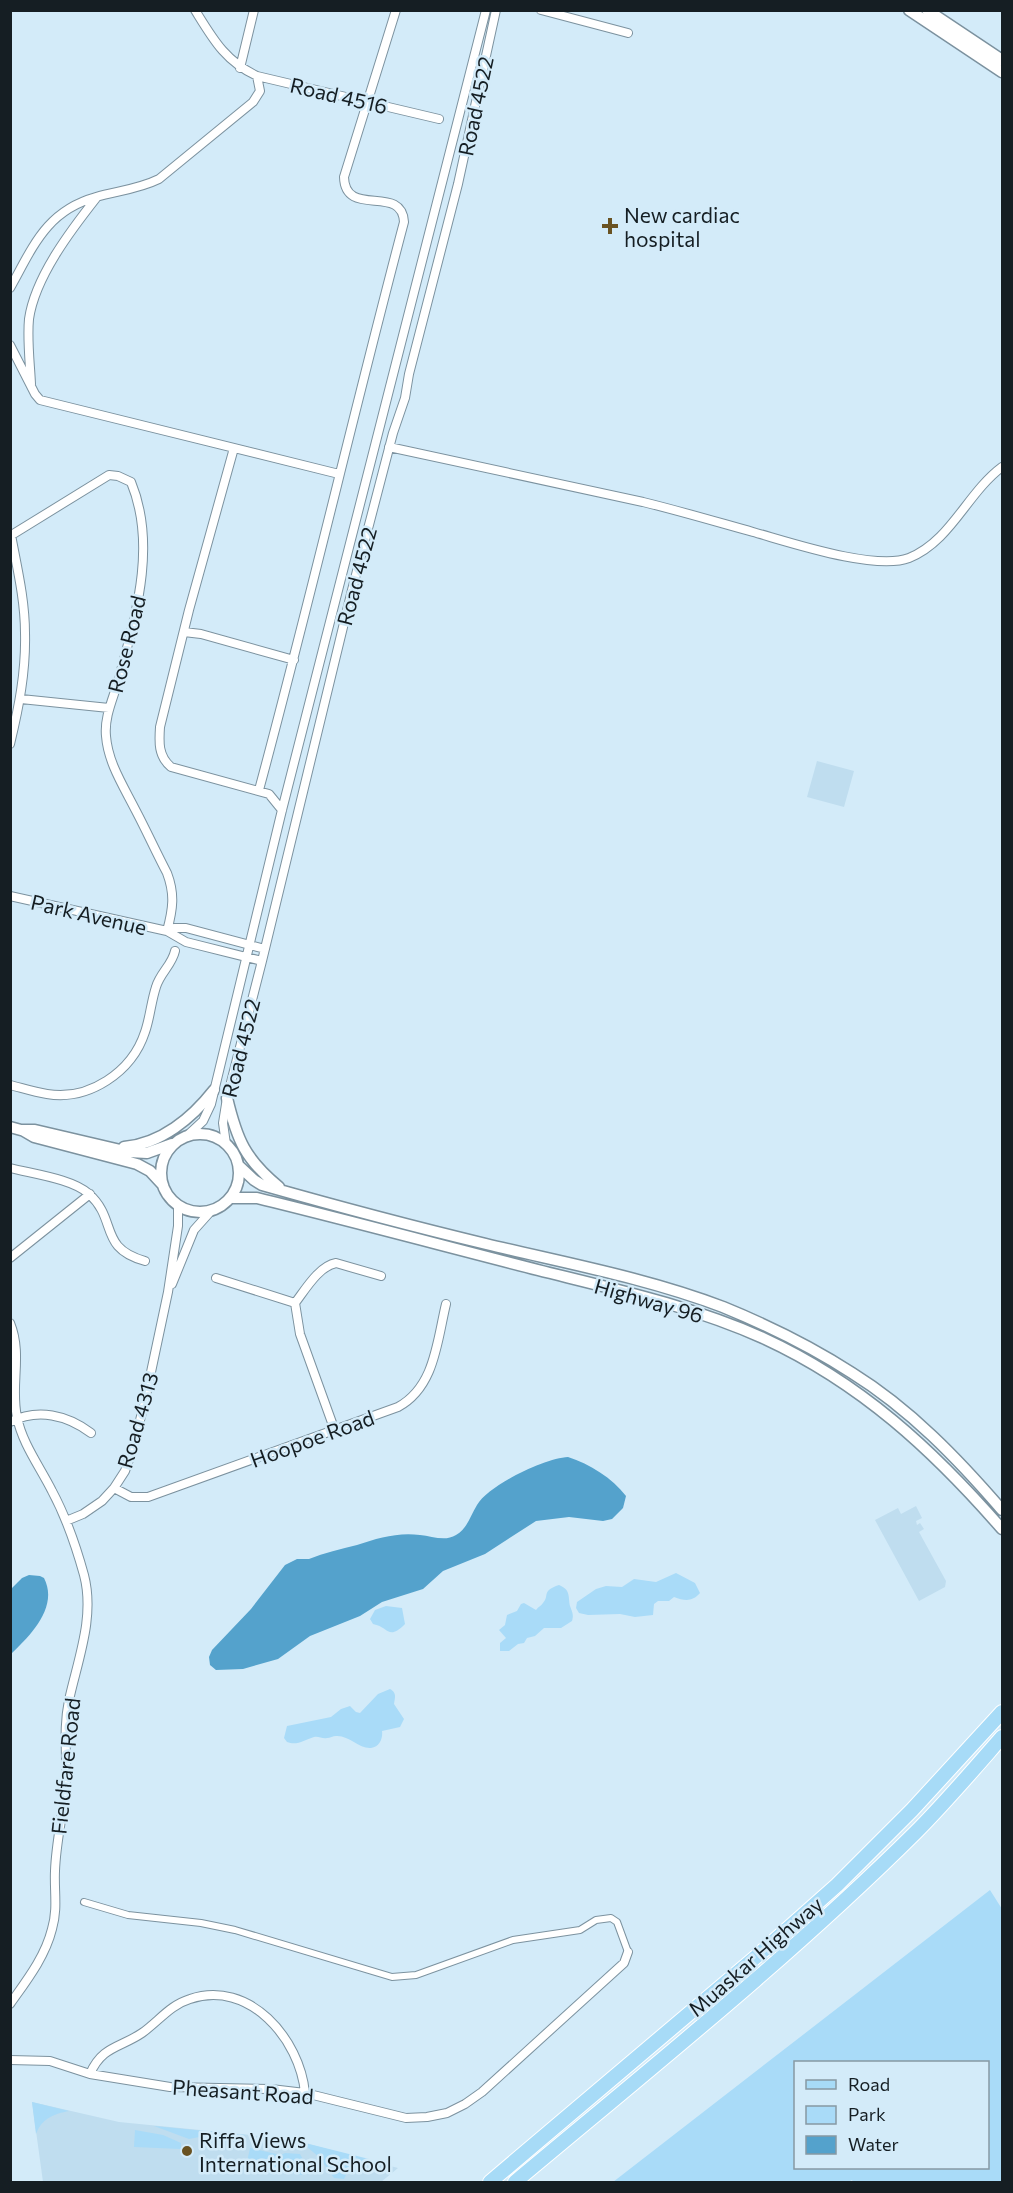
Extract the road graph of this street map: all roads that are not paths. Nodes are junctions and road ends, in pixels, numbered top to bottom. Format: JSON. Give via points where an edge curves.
{"nodes":[{"id":1,"x":195,"y":10,"type":"edge"},
{"id":2,"x":254,"y":10,"type":"edge"},
{"id":3,"x":396,"y":10,"type":"edge"},
{"id":4,"x":486,"y":10,"type":"edge"},
{"id":5,"x":496,"y":10,"type":"edge"},
{"id":6,"x":541,"y":10,"type":"edge"},
{"id":7,"x":909,"y":10,"type":"edge"},
{"id":8,"x":927,"y":10,"type":"edge"},
{"id":9,"x":628,"y":33,"type":"dead end"},
{"id":10,"x":1002,"y":60,"type":"edge"},
{"id":11,"x":240,"y":68,"type":"junction"},
{"id":12,"x":1002,"y":72,"type":"edge"},
{"id":13,"x":257,"y":76,"type":"junction"},
{"id":14,"x":368,"y":101,"type":"junction"},
{"id":15,"x":439,"y":119,"type":"dead end"},
{"id":16,"x":97,"y":196,"type":"junction"},
{"id":17,"x":10,"y":288,"type":"edge"},
{"id":18,"x":10,"y":345,"type":"edge"},
{"id":19,"x":31,"y":387,"type":"junction"},
{"id":20,"x":389,"y":447,"type":"junction"},
{"id":21,"x":234,"y":448,"type":"junction"},
{"id":22,"x":1002,"y":467,"type":"edge"},
{"id":23,"x":339,"y":474,"type":"junction"},
{"id":24,"x":11,"y":536,"type":"edge"},
{"id":25,"x":184,"y":632,"type":"junction"},
{"id":26,"x":294,"y":660,"type":"junction"},
{"id":27,"x":21,"y":699,"type":"junction"},
{"id":28,"x":109,"y":708,"type":"junction"},
{"id":29,"x":10,"y":744,"type":"edge"},
{"id":30,"x":288,"y":786,"type":"junction"},
{"id":31,"x":258,"y":790,"type":"junction"},
{"id":32,"x":269,"y":794,"type":"junction"},
{"id":33,"x":282,"y":810,"type":"junction"},
{"id":34,"x":10,"y":896,"type":"edge"},
{"id":35,"x":190,"y":929,"type":"junction"},
{"id":36,"x":167,"y":931,"type":"junction"},
{"id":37,"x":186,"y":942,"type":"junction"},
{"id":38,"x":250,"y":946,"type":"junction"},
{"id":39,"x":265,"y":949,"type":"junction"},
{"id":40,"x":175,"y":951,"type":"dead end"},
{"id":41,"x":246,"y":958,"type":"junction"},
{"id":42,"x":262,"y":961,"type":"junction"},
{"id":43,"x":10,"y":1085,"type":"edge"},
{"id":44,"x":214,"y":1090,"type":"junction"},
{"id":45,"x":227,"y":1098,"type":"junction"},
{"id":46,"x":16,"y":1128,"type":"edge"},
{"id":47,"x":189,"y":1134,"type":"junction"},
{"id":48,"x":172,"y":1144,"type":"junction"},
{"id":49,"x":226,"y":1144,"type":"junction"},
{"id":50,"x":111,"y":1149,"type":"junction"},
{"id":51,"x":239,"y":1166,"type":"junction"},
{"id":52,"x":10,"y":1168,"type":"edge"},
{"id":53,"x":163,"y":1185,"type":"junction"},
{"id":54,"x":284,"y":1191,"type":"junction"},
{"id":55,"x":90,"y":1194,"type":"junction"},
{"id":56,"x":233,"y":1198,"type":"junction"},
{"id":57,"x":178,"y":1205,"type":"junction"},
{"id":58,"x":211,"y":1211,"type":"junction"},
{"id":59,"x":10,"y":1258,"type":"edge"},
{"id":60,"x":146,"y":1261,"type":"dead end"},
{"id":61,"x":381,"y":1276,"type":"dead end"},
{"id":62,"x":216,"y":1278,"type":"dead end"},
{"id":63,"x":168,"y":1292,"type":"junction"},
{"id":64,"x":295,"y":1303,"type":"junction"},
{"id":65,"x":446,"y":1304,"type":"dead end"},
{"id":66,"x":10,"y":1323,"type":"edge"},
{"id":67,"x":14,"y":1420,"type":"edge"},
{"id":68,"x":335,"y":1431,"type":"junction"},
{"id":69,"x":91,"y":1433,"type":"dead end"},
{"id":70,"x":114,"y":1488,"type":"junction"},
{"id":71,"x":1002,"y":1510,"type":"edge"},
{"id":72,"x":66,"y":1521,"type":"junction"},
{"id":73,"x":1002,"y":1529,"type":"edge"},
{"id":74,"x":1002,"y":1712,"type":"edge"},
{"id":75,"x":1002,"y":1737,"type":"edge"},
{"id":76,"x":84,"y":1902,"type":"dead end"},
{"id":77,"x":628,"y":1952,"type":"joint"},
{"id":78,"x":10,"y":2004,"type":"edge"},
{"id":79,"x":10,"y":2060,"type":"edge"},
{"id":80,"x":90,"y":2074,"type":"junction"},
{"id":81,"x":305,"y":2093,"type":"junction"},
{"id":82,"x":490,"y":2182,"type":"edge"},
{"id":83,"x":515,"y":2182,"type":"edge"}],
"edges":[{"from":1,"to":11,"type":"street","name":"Road 4516","via":[[221,50]]},
{"from":2,"to":11,"type":"street"},
{"from":3,"to":14,"type":"street"},
{"from":4,"to":30,"type":"street","name":"Road 4522"},
{"from":5,"to":20,"type":"street","name":"Road 4522","via":[[458,184],[405,398]]},
{"from":6,"to":9,"type":"street"},
{"from":7,"to":12,"type":"street"},
{"from":8,"to":10,"type":"street"},
{"from":11,"to":13,"type":"street","name":"Road 4516"},
{"from":13,"to":14,"type":"street","name":"Road 4516"},
{"from":13,"to":16,"type":"street","via":[[260,91],[253,102],[159,179]]},
{"from":14,"to":15,"type":"street","name":"Road 4516"},
{"from":14,"to":23,"type":"street","via":[[344,186],[349,195],[399,206],[404,222]]},
{"from":16,"to":17,"type":"street","via":[[62,211],[40,235]]},
{"from":16,"to":19,"type":"street","via":[[59,251],[37,292],[28,339]]},
{"from":18,"to":19,"type":"street"},
{"from":19,"to":21,"type":"street","via":[[40,400]]},
{"from":20,"to":22,"type":"street","via":[[644,503],[795,544],[885,562],[907,559],[942,537],[974,493]]},
{"from":20,"to":39,"type":"street","name":"Road 4522"},
{"from":21,"to":23,"type":"street"},
{"from":21,"to":25,"type":"street"},
{"from":23,"to":26,"type":"street"},
{"from":24,"to":27,"type":"street","via":[[25,631]]},
{"from":24,"to":28,"type":"street","name":"Rose Road","via":[[109,475],[130,482],[141,513],[143,563],[138,601]]},
{"from":25,"to":26,"type":"street"},
{"from":25,"to":31,"type":"street","via":[[160,727],[159,746],[165,762],[171,767]]},
{"from":26,"to":31,"type":"street"},
{"from":27,"to":28,"type":"street"},
{"from":27,"to":29,"type":"street"},
{"from":28,"to":36,"type":"street","name":"Rose Road","via":[[105,734],[110,758],[172,886],[173,907]]},
{"from":30,"to":32,"type":"street"},
{"from":30,"to":33,"type":"street","name":"Road 4522"},
{"from":31,"to":32,"type":"street"},
{"from":32,"to":33,"type":"street"},
{"from":33,"to":38,"type":"street","name":"Road 4522"},
{"from":34,"to":36,"type":"street","name":"Park Avenue"},
{"from":35,"to":36,"type":"street","name":"Park Avenue","via":[[178,927]]},
{"from":35,"to":37,"type":"street"},
{"from":35,"to":38,"type":"street","name":"Park Avenue"},
{"from":36,"to":37,"type":"street","name":"Park Avenue"},
{"from":37,"to":41,"type":"street","name":"Park Avenue"},
{"from":38,"to":39,"type":"street","name":"Park Avenue"},
{"from":38,"to":41,"type":"street","name":"Road 4522"},
{"from":39,"to":42,"type":"street","name":"Road 4522"},
{"from":40,"to":43,"type":"street","via":[[156,986],[141,1042],[117,1074],[99,1085],[68,1094],[47,1094]]},
{"from":41,"to":42,"type":"street","name":"Park Avenue"},
{"from":41,"to":44,"type":"street","name":"Road 4522"},
{"from":42,"to":45,"type":"street","name":"Road 4522"},
{"from":44,"to":47,"type":"street","name":"Road 4522","via":[[203,1120]]},
{"from":44,"to":50,"type":"street","via":[[189,1118],[161,1136],[147,1143]]},
{"from":45,"to":49,"type":"street","name":"Road 4522","via":[[223,1123]]},
{"from":45,"to":54,"type":"street","via":[[237,1137],[246,1154],[255,1167]]},
{"from":46,"to":50,"type":"street"},
{"from":46,"to":53,"type":"street","via":[[34,1137],[137,1164]]},
{"from":47,"to":48,"type":"street"},
{"from":47,"to":49,"type":"street","via":[[202,1133]]},
{"from":48,"to":50,"type":"street","via":[[147,1153]]},
{"from":48,"to":53,"type":"street","via":[[163,1160]]},
{"from":49,"to":51,"type":"street"},
{"from":51,"to":54,"type":"street","name":"Highway 96","via":[[262,1185]]},
{"from":51,"to":56,"type":"street","via":[[240,1177]]},
{"from":52,"to":55,"type":"street","via":[[79,1186]]},
{"from":53,"to":57,"type":"street"},
{"from":54,"to":71,"type":"street","name":"Highway 96","via":[[656,1286],[766,1326],[853,1373],[891,1400],[953,1455]]},
{"from":55,"to":59,"type":"street"},
{"from":55,"to":60,"type":"street","via":[[105,1217],[113,1242],[131,1257]]},
{"from":56,"to":58,"type":"street"},
{"from":56,"to":73,"type":"street","name":"Highway 96","via":[[257,1198],[677,1305],[764,1338],[879,1408],[949,1470]]},
{"from":57,"to":58,"type":"street","via":[[190,1212]]},
{"from":57,"to":63,"type":"street","name":"Road 4313"},
{"from":58,"to":63,"type":"street","name":"Road 4313","via":[[194,1230]]},
{"from":61,"to":64,"type":"street","via":[[332,1264]]},
{"from":62,"to":64,"type":"street"},
{"from":63,"to":70,"type":"street","name":"Road 4313","via":[[136,1439],[125,1471]]},
{"from":64,"to":68,"type":"street","via":[[300,1334]]},
{"from":65,"to":68,"type":"street","name":"Hoopoe Road","via":[[428,1375],[415,1396],[398,1407]]},
{"from":66,"to":67,"type":"street","via":[[18,1352]]},
{"from":67,"to":69,"type":"street","via":[[29,1415],[61,1417]]},
{"from":67,"to":72,"type":"street","name":"Fieldfare Road"},
{"from":68,"to":70,"type":"street","name":"Hoopoe Road","via":[[148,1497],[131,1497]]},
{"from":70,"to":72,"type":"street","name":"Road 4313","via":[[102,1501]]},
{"from":72,"to":78,"type":"street","name":"Fieldfare Road","via":[[84,1576],[87,1609],[65,1730],[66,1781],[56,1850],[56,1911],[42,1956]]},
{"from":74,"to":82,"type":"main road","name":"Muaskar Highway","via":[[837,1885]]},
{"from":75,"to":83,"type":"main road","name":"Muaskar Highway","via":[[918,1830],[842,1902]]},
{"from":76,"to":77,"type":"street","via":[[128,1916],[235,1930],[392,1977],[416,1975],[513,1940],[580,1930],[596,1920],[611,1918],[616,1920]]},
{"from":77,"to":81,"type":"street","name":"Pheasant Road","via":[[624,1963],[482,2092],[456,2109],[437,2116],[406,2118]]},
{"from":79,"to":80,"type":"street","name":"Pheasant Road","via":[[50,2061]]},
{"from":80,"to":81,"type":"street","name":"Pheasant Road","via":[[192,2089]]},
{"from":80,"to":81,"type":"street","via":[[105,2052],[141,2034],[174,2006],[198,1996],[224,1995],[249,2003],[266,2017],[293,2052]]}]}
